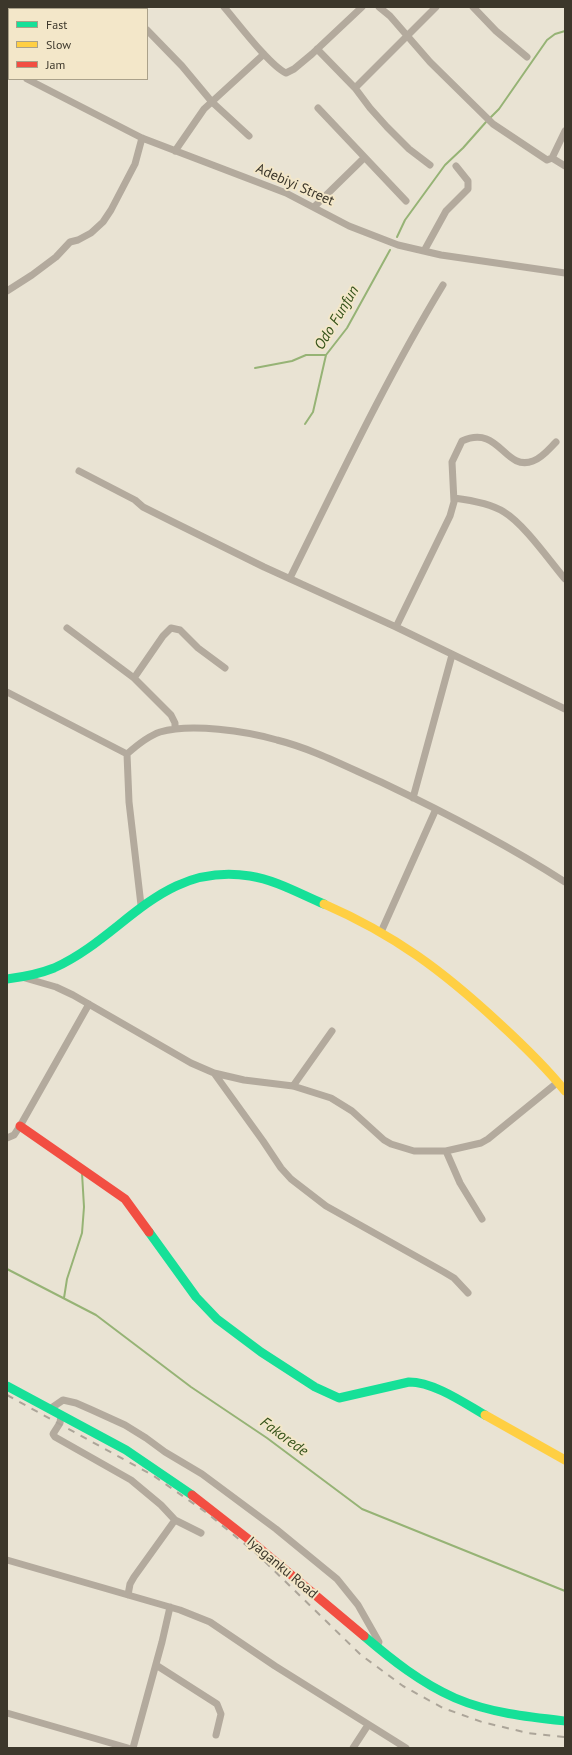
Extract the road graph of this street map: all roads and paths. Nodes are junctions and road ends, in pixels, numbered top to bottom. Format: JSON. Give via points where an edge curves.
{"nodes":[{"id":1,"x":224,"y":7,"type":"edge"},
{"id":2,"x":362,"y":7,"type":"edge"},
{"id":3,"x":379,"y":7,"type":"edge"},
{"id":4,"x":436,"y":7,"type":"edge"},
{"id":5,"x":473,"y":7,"type":"edge"},
{"id":6,"x":148,"y":31,"type":"edge"},
{"id":7,"x":407,"y":35,"type":"junction"},
{"id":8,"x":317,"y":49,"type":"junction"},
{"id":9,"x":264,"y":54,"type":"junction"},
{"id":10,"x":527,"y":57,"type":"dead end"},
{"id":11,"x":29,"y":80,"type":"edge"},
{"id":12,"x":355,"y":88,"type":"junction"},
{"id":13,"x":212,"y":102,"type":"junction"},
{"id":14,"x":318,"y":108,"type":"dead end"},
{"id":15,"x":565,"y":131,"type":"edge"},
{"id":16,"x":249,"y":136,"type":"dead end"},
{"id":17,"x":142,"y":138,"type":"junction"},
{"id":18,"x":175,"y":151,"type":"junction"},
{"id":19,"x":364,"y":158,"type":"junction"},
{"id":20,"x":552,"y":158,"type":"junction"},
{"id":21,"x":430,"y":165,"type":"dead end"},
{"id":22,"x":456,"y":166,"type":"dead end"},
{"id":23,"x":565,"y":166,"type":"edge"},
{"id":24,"x":406,"y":201,"type":"dead end"},
{"id":25,"x":314,"y":207,"type":"junction"},
{"id":26,"x":424,"y":251,"type":"junction"},
{"id":27,"x":565,"y":273,"type":"edge"},
{"id":28,"x":442,"y":285,"type":"dead end"},
{"id":29,"x":7,"y":291,"type":"edge"},
{"id":30,"x":556,"y":442,"type":"dead end"},
{"id":31,"x":79,"y":471,"type":"dead end"},
{"id":32,"x":454,"y":498,"type":"junction"},
{"id":33,"x":290,"y":578,"type":"junction"},
{"id":34,"x":565,"y":579,"type":"edge"},
{"id":35,"x":396,"y":627,"type":"junction"},
{"id":36,"x":67,"y":628,"type":"dead end"},
{"id":37,"x":452,"y":655,"type":"junction"},
{"id":38,"x":225,"y":668,"type":"dead end"},
{"id":39,"x":134,"y":678,"type":"junction"},
{"id":40,"x":7,"y":692,"type":"edge"},
{"id":41,"x":565,"y":709,"type":"edge"},
{"id":42,"x":175,"y":729,"type":"junction"},
{"id":43,"x":127,"y":754,"type":"junction"},
{"id":44,"x":413,"y":798,"type":"junction"},
{"id":45,"x":436,"y":809,"type":"junction"},
{"id":46,"x":565,"y":882,"type":"edge"},
{"id":47,"x":141,"y":905,"type":"junction"},
{"id":48,"x":381,"y":932,"type":"junction"},
{"id":49,"x":25,"y":978,"type":"junction"},
{"id":50,"x":7,"y":979,"type":"edge"},
{"id":51,"x":89,"y":1004,"type":"junction"},
{"id":52,"x":332,"y":1031,"type":"dead end"},
{"id":53,"x":214,"y":1073,"type":"junction"},
{"id":54,"x":558,"y":1082,"type":"junction"},
{"id":55,"x":293,"y":1086,"type":"junction"},
{"id":56,"x":565,"y":1091,"type":"edge"},
{"id":57,"x":20,"y":1126,"type":"junction"},
{"id":58,"x":7,"y":1138,"type":"edge"},
{"id":59,"x":446,"y":1151,"type":"junction"},
{"id":60,"x":482,"y":1220,"type":"dead end"},
{"id":61,"x":468,"y":1293,"type":"dead end"},
{"id":62,"x":7,"y":1386,"type":"edge"},
{"id":63,"x":50,"y":1409,"type":"junction"},
{"id":64,"x":61,"y":1415,"type":"junction"},
{"id":65,"x":565,"y":1460,"type":"edge"},
{"id":66,"x":175,"y":1520,"type":"junction"},
{"id":67,"x":200,"y":1533,"type":"dead end"},
{"id":68,"x":7,"y":1560,"type":"edge"},
{"id":69,"x":128,"y":1595,"type":"junction"},
{"id":70,"x":170,"y":1607,"type":"junction"},
{"id":71,"x":377,"y":1647,"type":"junction"},
{"id":72,"x":156,"y":1665,"type":"junction"},
{"id":73,"x":7,"y":1712,"type":"edge"},
{"id":74,"x":565,"y":1721,"type":"edge"},
{"id":75,"x":368,"y":1725,"type":"junction"},
{"id":76,"x":216,"y":1735,"type":"dead end"},
{"id":77,"x":128,"y":1748,"type":"edge"},
{"id":78,"x":133,"y":1748,"type":"edge"},
{"id":79,"x":353,"y":1748,"type":"edge"},
{"id":80,"x":406,"y":1748,"type":"edge"}],
"edges":[{"from":1,"to":9,"type":"street"},
{"from":2,"to":8,"type":"street"},
{"from":3,"to":7,"type":"street"},
{"from":4,"to":7,"type":"street"},
{"from":5,"to":10,"type":"street"},
{"from":6,"to":13,"type":"street"},
{"from":7,"to":12,"type":"street"},
{"from":7,"to":20,"type":"street","via":[[430,62],[493,124],[547,160]]},
{"from":8,"to":9,"type":"street","via":[[286,73]]},
{"from":8,"to":12,"type":"street"},
{"from":9,"to":13,"type":"street"},
{"from":11,"to":17,"type":"street","name":"Adebiyi Street"},
{"from":12,"to":21,"type":"street","via":[[387,127]]},
{"from":13,"to":16,"type":"street"},
{"from":13,"to":18,"type":"street","via":[[204,109]]},
{"from":14,"to":19,"type":"street"},
{"from":15,"to":20,"type":"street"},
{"from":17,"to":18,"type":"street","name":"Adebiyi Street"},
{"from":17,"to":29,"type":"street","via":[[135,164],[103,222],[91,233],[70,242],[48,263]]},
{"from":18,"to":25,"type":"street","name":"Adebiyi Street","via":[[286,193]]},
{"from":19,"to":24,"type":"street"},
{"from":19,"to":25,"type":"street"},
{"from":20,"to":23,"type":"street"},
{"from":22,"to":26,"type":"street","via":[[468,181],[468,189],[446,211]]},
{"from":25,"to":26,"type":"street","name":"Adebiyi Street","via":[[349,226],[398,245]]},
{"from":26,"to":27,"type":"street","name":"Adebiyi Street"},
{"from":28,"to":33,"type":"street","via":[[382,392]]},
{"from":30,"to":32,"type":"street","via":[[540,458],[525,463],[514,461],[487,438],[474,437],[462,441],[452,462]]},
{"from":31,"to":33,"type":"street","via":[[135,500],[143,507]]},
{"from":32,"to":34,"type":"street","via":[[483,504],[512,517]]},
{"from":32,"to":35,"type":"street","via":[[450,516]]},
{"from":33,"to":35,"type":"street"},
{"from":35,"to":37,"type":"street"},
{"from":36,"to":39,"type":"street"},
{"from":37,"to":41,"type":"street"},
{"from":37,"to":44,"type":"street"},
{"from":38,"to":39,"type":"street","via":[[198,648],[180,630],[171,628],[162,636]]},
{"from":39,"to":42,"type":"street","via":[[171,715]]},
{"from":40,"to":43,"type":"street"},
{"from":42,"to":43,"type":"street","via":[[158,733]]},
{"from":42,"to":44,"type":"street","via":[[226,730],[278,740],[316,754]]},
{"from":43,"to":47,"type":"street","via":[[128,796]]},
{"from":44,"to":45,"type":"street"},
{"from":45,"to":46,"type":"street","via":[[502,843]]},
{"from":45,"to":48,"type":"street"},
{"from":47,"to":48,"type":"main road","via":[[187,880],[240,875],[266,880],[344,913]]},
{"from":47,"to":49,"type":"main road","via":[[69,961],[44,973]]},
{"from":48,"to":54,"type":"main road","via":[[404,945],[469,996]]},
{"from":49,"to":50,"type":"main road"},
{"from":49,"to":51,"type":"street","via":[[56,987]]},
{"from":51,"to":53,"type":"street","via":[[191,1063]]},
{"from":51,"to":57,"type":"street"},
{"from":52,"to":55,"type":"street"},
{"from":53,"to":55,"type":"street","via":[[244,1080]]},
{"from":53,"to":61,"type":"street","via":[[291,1179],[326,1206],[454,1278]]},
{"from":54,"to":56,"type":"main road"},
{"from":54,"to":59,"type":"street","via":[[488,1139]]},
{"from":55,"to":59,"type":"street","via":[[343,1104],[391,1144],[414,1151]]},
{"from":57,"to":58,"type":"street","via":[[14,1135]]},
{"from":57,"to":65,"type":"main road","via":[[125,1199],[196,1297],[217,1319],[261,1352],[316,1387],[339,1398],[416,1382],[447,1394]]},
{"from":59,"to":60,"type":"street","via":[[460,1183]]},
{"from":62,"to":63,"type":"main road","name":"Iyaganku Road"},
{"from":63,"to":64,"type":"main road","name":"Iyaganku Road"},
{"from":63,"to":71,"type":"street","via":[[63,1400],[76,1403],[125,1425],[202,1474],[337,1578],[375,1633],[379,1642]]},
{"from":64,"to":66,"type":"street","via":[[60,1423],[53,1434],[55,1437],[131,1480],[162,1505]]},
{"from":64,"to":71,"type":"main road","name":"Iyaganku Road","via":[[124,1449],[186,1490]]},
{"from":66,"to":67,"type":"street"},
{"from":66,"to":69,"type":"street","via":[[134,1577]]},
{"from":68,"to":69,"type":"street"},
{"from":69,"to":70,"type":"street"},
{"from":70,"to":72,"type":"street"},
{"from":70,"to":75,"type":"street","via":[[210,1622]]},
{"from":71,"to":74,"type":"main road","name":"Iyaganku Road","via":[[415,1676],[455,1698],[494,1711]]},
{"from":72,"to":76,"type":"street","via":[[217,1704],[221,1714]]},
{"from":72,"to":78,"type":"street"},
{"from":73,"to":77,"type":"street"},
{"from":75,"to":79,"type":"street"},
{"from":75,"to":80,"type":"street"}]}
